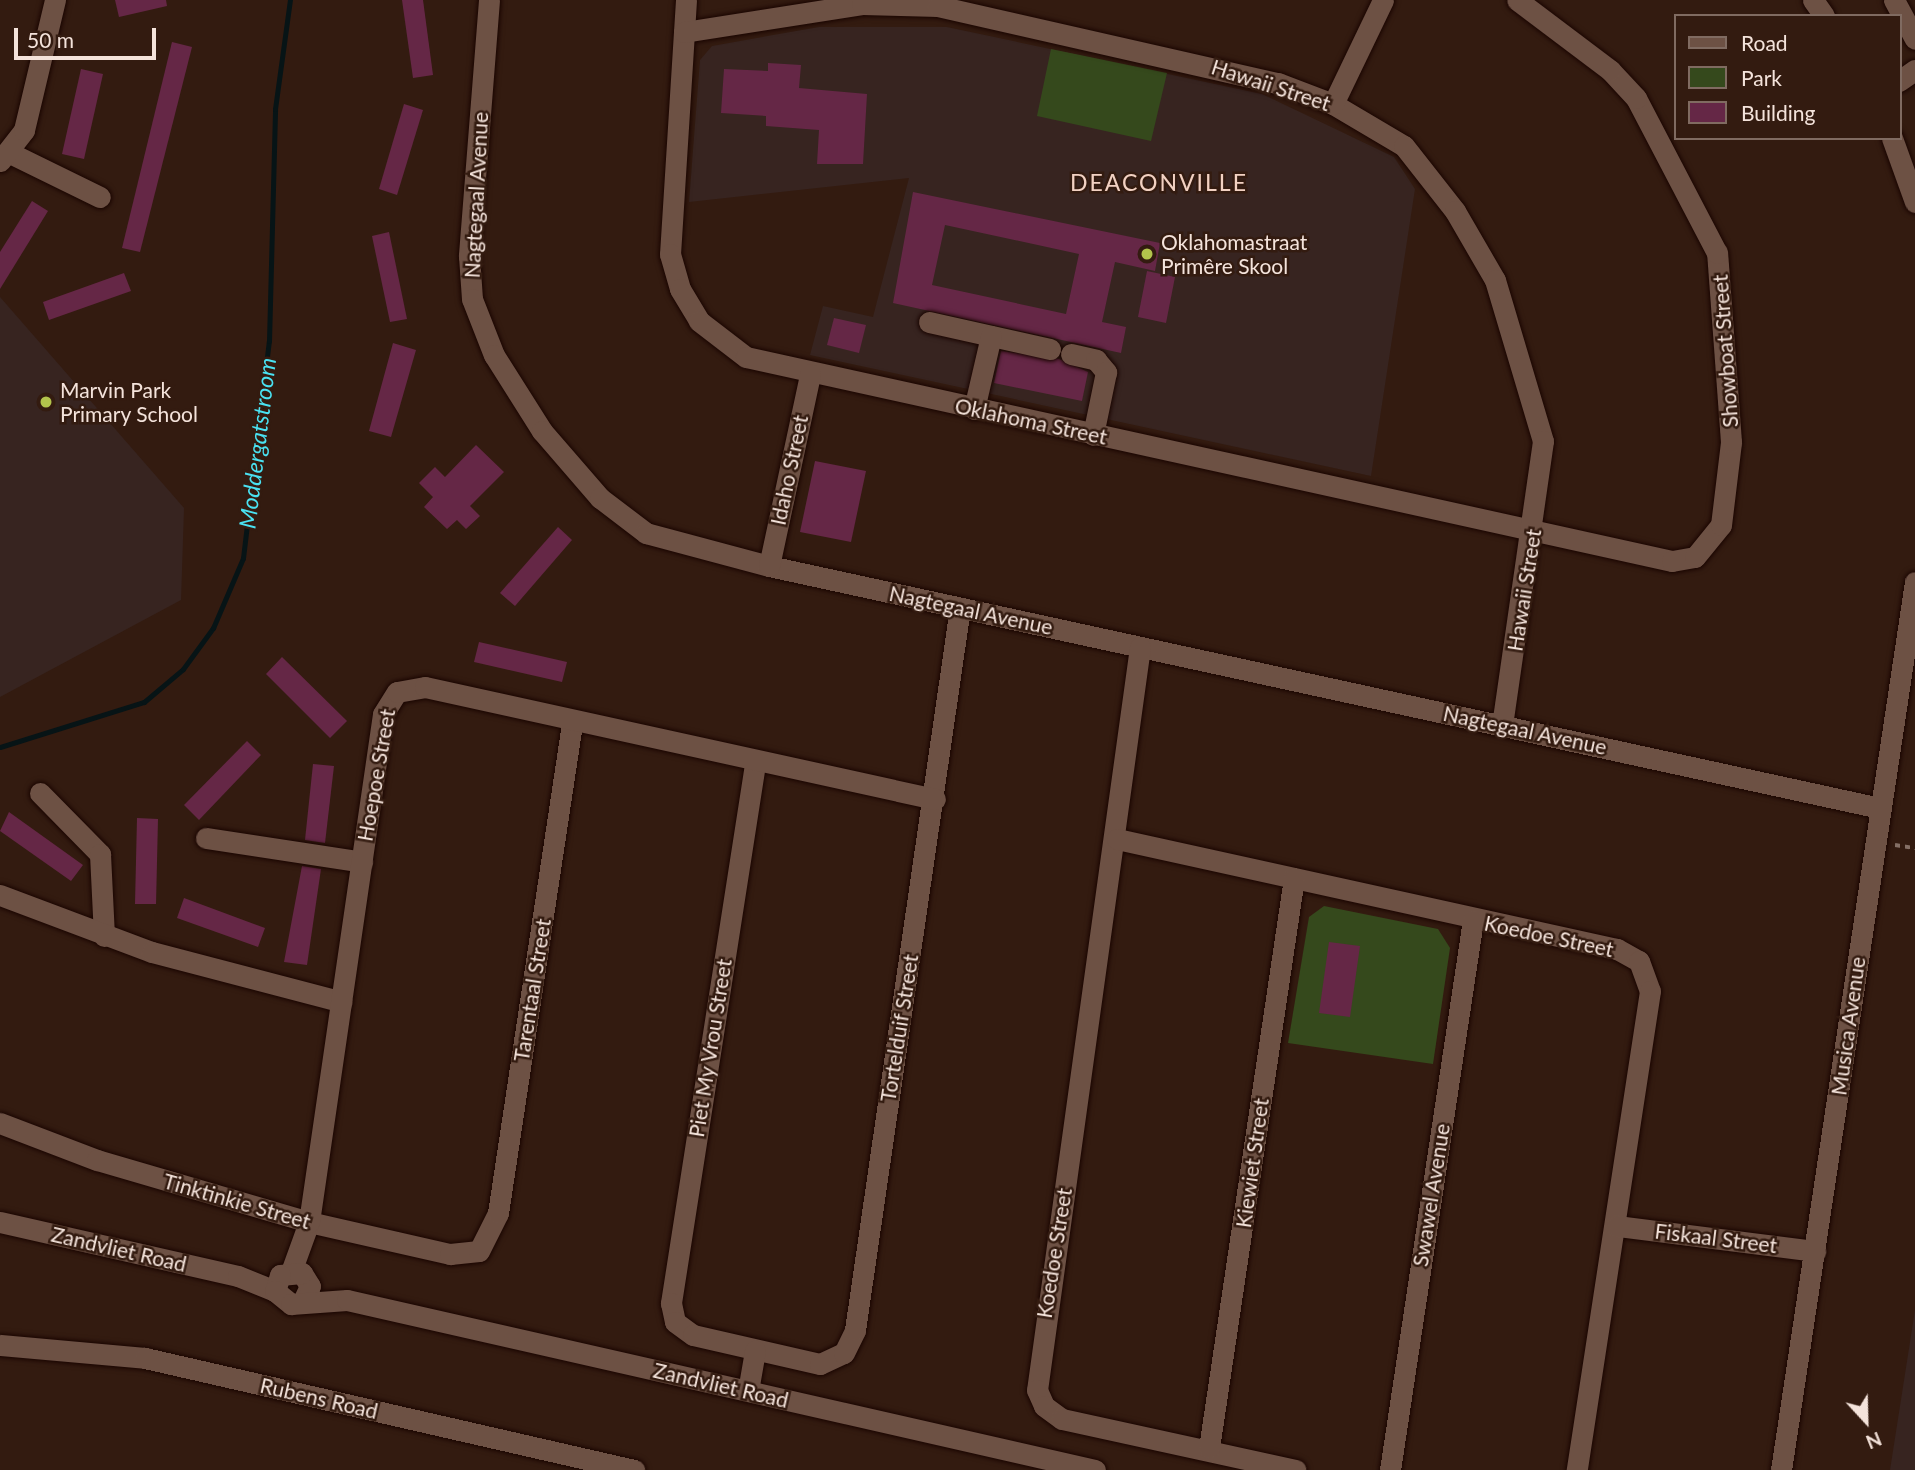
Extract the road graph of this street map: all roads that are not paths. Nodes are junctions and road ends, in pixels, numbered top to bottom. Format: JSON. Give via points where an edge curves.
{"nodes":[{"id":1,"x":55,"y":0,"type":"edge"},
{"id":2,"x":489,"y":0,"type":"edge"},
{"id":3,"x":686,"y":0,"type":"edge"},
{"id":4,"x":1383,"y":0,"type":"edge"},
{"id":5,"x":1517,"y":0,"type":"edge"},
{"id":6,"x":1894,"y":0,"type":"edge"},
{"id":7,"x":684,"y":32,"type":"junction"},
{"id":8,"x":1915,"y":39,"type":"edge"},
{"id":9,"x":1333,"y":104,"type":"junction"},
{"id":10,"x":1901,"y":142,"type":"edge"},
{"id":11,"x":5,"y":157,"type":"edge"},
{"id":12,"x":1913,"y":189,"type":"edge"},
{"id":13,"x":100,"y":197,"type":"dead end"},
{"id":14,"x":929,"y":323,"type":"dead end"},
{"id":15,"x":991,"y":336,"type":"junction"},
{"id":16,"x":810,"y":374,"type":"junction"},
{"id":17,"x":974,"y":409,"type":"junction"},
{"id":18,"x":1093,"y":435,"type":"junction"},
{"id":19,"x":1534,"y":529,"type":"junction"},
{"id":20,"x":1695,"y":557,"type":"joint"},
{"id":21,"x":769,"y":566,"type":"junction"},
{"id":22,"x":1915,"y":582,"type":"edge"},
{"id":23,"x":960,"y":608,"type":"junction"},
{"id":24,"x":1140,"y":647,"type":"junction"},
{"id":25,"x":572,"y":723,"type":"junction"},
{"id":26,"x":1502,"y":725,"type":"junction"},
{"id":27,"x":755,"y":764,"type":"junction"},
{"id":28,"x":40,"y":793,"type":"dead end"},
{"id":29,"x":935,"y":799,"type":"junction"},
{"id":30,"x":1880,"y":808,"type":"junction"},
{"id":31,"x":206,"y":838,"type":"dead end"},
{"id":32,"x":1117,"y":839,"type":"junction"},
{"id":33,"x":362,"y":862,"type":"junction"},
{"id":34,"x":1294,"y":878,"type":"junction"},
{"id":35,"x":0,"y":895,"type":"edge"},
{"id":36,"x":1473,"y":920,"type":"junction"},
{"id":37,"x":104,"y":936,"type":"junction"},
{"id":38,"x":342,"y":1002,"type":"junction"},
{"id":39,"x":0,"y":1123,"type":"edge"},
{"id":40,"x":0,"y":1222,"type":"edge"},
{"id":41,"x":1618,"y":1226,"type":"junction"},
{"id":42,"x":306,"y":1231,"type":"junction"},
{"id":43,"x":479,"y":1251,"type":"joint"},
{"id":44,"x":1815,"y":1251,"type":"junction"},
{"id":45,"x":294,"y":1281,"type":"junction"},
{"id":46,"x":683,"y":1328,"type":"joint"},
{"id":47,"x":0,"y":1345,"type":"edge"},
{"id":48,"x":755,"y":1351,"type":"junction"},
{"id":49,"x":748,"y":1391,"type":"junction"},
{"id":50,"x":1209,"y":1448,"type":"junction"},
{"id":51,"x":634,"y":1470,"type":"edge"},
{"id":52,"x":1095,"y":1470,"type":"edge"},
{"id":53,"x":1296,"y":1470,"type":"edge"},
{"id":54,"x":1390,"y":1470,"type":"edge"},
{"id":55,"x":1577,"y":1470,"type":"edge"},
{"id":56,"x":1781,"y":1470,"type":"edge"}],
"edges":[{"from":1,"to":11,"type":"street","via":[[24,130]]},
{"from":2,"to":21,"type":"street","name":"Nagtegaal Avenue","via":[[470,280],[494,355],[542,431],[618,514],[670,543]]},
{"from":3,"to":7,"type":"street","name":"Oklahoma Street"},
{"from":4,"to":9,"type":"street"},
{"from":5,"to":20,"type":"street","name":"Showboat Street","via":[[1610,70],[1636,98],[1717,253],[1731,442],[1721,525]]},
{"from":6,"to":8,"type":"street"},
{"from":7,"to":9,"type":"street","name":"Hawaii Street","via":[[862,4],[927,5],[1189,59]]},
{"from":7,"to":16,"type":"street","name":"Oklahoma Street","via":[[669,235],[680,289],[699,321],[728,347]]},
{"from":9,"to":19,"type":"street","name":"Hawaii Street","via":[[1386,132],[1417,159],[1495,280],[1543,441]]},
{"from":10,"to":12,"type":"street"},
{"from":11,"to":13,"type":"street"},
{"from":14,"to":15,"type":"street"},
{"from":15,"to":17,"type":"street"},
{"from":15,"to":18,"type":"street","via":[[1097,360],[1106,372]]},
{"from":16,"to":17,"type":"street","name":"Oklahoma Street"},
{"from":16,"to":21,"type":"street","name":"Idaho Street"},
{"from":17,"to":18,"type":"street","name":"Oklahoma Street"},
{"from":18,"to":19,"type":"street","name":"Oklahoma Street"},
{"from":19,"to":20,"type":"street","name":"Oklahoma Street","via":[[1672,561]]},
{"from":19,"to":26,"type":"street","name":"Hawaii Street"},
{"from":21,"to":23,"type":"street","name":"Nagtegaal Avenue"},
{"from":22,"to":30,"type":"street","name":"Musica Avenue"},
{"from":23,"to":24,"type":"street","name":"Nagtegaal Avenue"},
{"from":23,"to":29,"type":"street","name":"Tortelduif Street"},
{"from":24,"to":26,"type":"street","name":"Nagtegaal Avenue"},
{"from":24,"to":32,"type":"street","name":"Koedoe Street"},
{"from":25,"to":27,"type":"street","name":"Hoepoe Street"},
{"from":25,"to":33,"type":"street","name":"Hoepoe Street","via":[[425,687],[397,692],[383,714]]},
{"from":25,"to":43,"type":"street","name":"Tarentaal Street","via":[[498,1213]]},
{"from":26,"to":30,"type":"street","name":"Nagtegaal Avenue"},
{"from":27,"to":29,"type":"street","name":"Hoepoe Street"},
{"from":27,"to":46,"type":"street","name":"Piet My Vrou Street","via":[[671,1289],[675,1322]]},
{"from":28,"to":37,"type":"street","via":[[100,854]]},
{"from":29,"to":48,"type":"street","name":"Tortelduif Street","via":[[855,1330],[844,1353],[820,1364]]},
{"from":30,"to":44,"type":"street","name":"Musica Avenue"},
{"from":31,"to":33,"type":"street"},
{"from":32,"to":34,"type":"street","name":"Koedoe Street"},
{"from":32,"to":50,"type":"street","name":"Koedoe Street","via":[[1035,1381],[1044,1406],[1062,1419]]},
{"from":33,"to":38,"type":"street","name":"Hoepoe Street"},
{"from":34,"to":36,"type":"street","name":"Koedoe Street"},
{"from":34,"to":50,"type":"street","name":"Kiewiet Street"},
{"from":35,"to":37,"type":"street"},
{"from":36,"to":41,"type":"street","name":"Koedoe Street","via":[[1617,949],[1644,970],[1650,991]]},
{"from":36,"to":54,"type":"street","name":"Swawel Avenue"},
{"from":37,"to":38,"type":"street"},
{"from":38,"to":42,"type":"street","name":"Hoepoe Street"},
{"from":39,"to":42,"type":"street","name":"Tinktinkie Street"},
{"from":40,"to":45,"type":"street","name":"Zandvliet Road","via":[[239,1276]]},
{"from":41,"to":44,"type":"street","name":"Fiskaal Street"},
{"from":41,"to":55,"type":"street","name":"Koedoe Street"},
{"from":42,"to":43,"type":"street","name":"Tinktinkie Street","via":[[450,1254]]},
{"from":42,"to":45,"type":"street","name":"Hoepoe Street"},
{"from":44,"to":56,"type":"street","name":"Musica Avenue"},
{"from":45,"to":49,"type":"street","name":"Zandvliet Road","via":[[347,1300]]},
{"from":46,"to":48,"type":"street","name":"Tortelduif Street"},
{"from":47,"to":51,"type":"street","name":"Rubens Road","via":[[145,1358]]},
{"from":48,"to":49,"type":"street"},
{"from":49,"to":52,"type":"street","name":"Zandvliet Road"},
{"from":50,"to":53,"type":"street","name":"Koedoe Street"}]}
